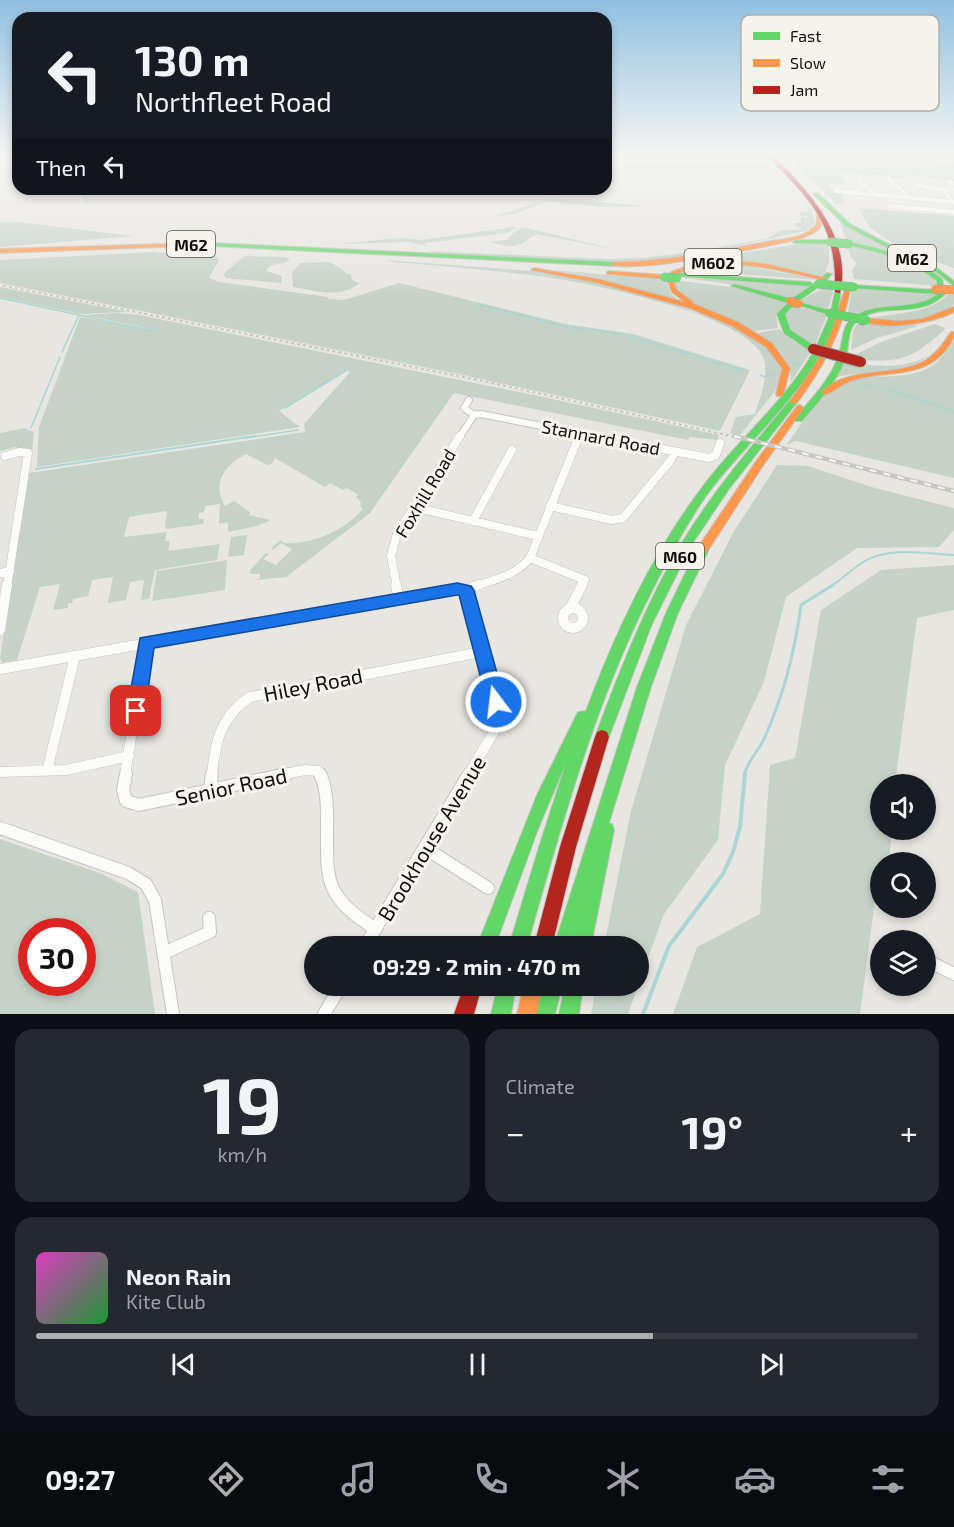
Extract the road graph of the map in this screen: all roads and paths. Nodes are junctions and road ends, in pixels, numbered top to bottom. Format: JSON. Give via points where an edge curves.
{"nodes":[{"id":1,"x":818,"y":202,"type":"edge"},
{"id":2,"x":818,"y":202,"type":"edge"},
{"id":3,"x":819,"y":202,"type":"edge"},
{"id":4,"x":820,"y":202,"type":"edge"},
{"id":5,"x":889,"y":206,"type":"dead end"},
{"id":6,"x":954,"y":212,"type":"edge"},
{"id":7,"x":867,"y":235,"type":"junction"},
{"id":8,"x":832,"y":240,"type":"junction"},
{"id":9,"x":0,"y":253,"type":"edge"},
{"id":10,"x":382,"y":253,"type":"junction"},
{"id":11,"x":352,"y":255,"type":"junction"},
{"id":12,"x":538,"y":264,"type":"junction"},
{"id":13,"x":556,"y":268,"type":"joint"},
{"id":14,"x":954,"y":270,"type":"edge"},
{"id":15,"x":673,"y":275,"type":"junction"},
{"id":16,"x":820,"y":281,"type":"junction"},
{"id":17,"x":954,"y":284,"type":"edge"},
{"id":18,"x":954,"y":291,"type":"edge"},
{"id":19,"x":954,"y":309,"type":"edge"},
{"id":20,"x":717,"y":317,"type":"junction"},
{"id":21,"x":954,"y":326,"type":"edge"},
{"id":22,"x":954,"y":334,"type":"edge"},
{"id":23,"x":825,"y":358,"type":"junction"},
{"id":24,"x":470,"y":400,"type":"dead end"},
{"id":25,"x":810,"y":405,"type":"junction"},
{"id":26,"x":772,"y":412,"type":"junction"},
{"id":27,"x":474,"y":415,"type":"junction"},
{"id":28,"x":580,"y":433,"type":"junction"},
{"id":29,"x":720,"y":443,"type":"dead end"},
{"id":30,"x":512,"y":450,"type":"dead end"},
{"id":31,"x":675,"y":452,"type":"junction"},
{"id":32,"x":4,"y":456,"type":"dead end"},
{"id":33,"x":752,"y":476,"type":"junction"},
{"id":34,"x":550,"y":506,"type":"junction"},
{"id":35,"x":413,"y":507,"type":"junction"},
{"id":36,"x":473,"y":521,"type":"junction"},
{"id":37,"x":538,"y":536,"type":"junction"},
{"id":38,"x":530,"y":558,"type":"junction"},
{"id":39,"x":10,"y":571,"type":"junction"},
{"id":40,"x":0,"y":573,"type":"edge"},
{"id":41,"x":466,"y":590,"type":"junction"},
{"id":42,"x":399,"y":599,"type":"junction"},
{"id":43,"x":570,"y":609,"type":"dead end"},
{"id":44,"x":0,"y":630,"type":"edge"},
{"id":45,"x":146,"y":643,"type":"junction"},
{"id":46,"x":481,"y":652,"type":"junction"},
{"id":47,"x":75,"y":656,"type":"junction"},
{"id":48,"x":0,"y":669,"type":"edge"},
{"id":49,"x":601,"y":687,"type":"junction"},
{"id":50,"x":129,"y":756,"type":"junction"},
{"id":51,"x":47,"y":771,"type":"junction"},
{"id":52,"x":0,"y":772,"type":"edge"},
{"id":53,"x":613,"y":787,"type":"junction"},
{"id":54,"x":210,"y":789,"type":"junction"},
{"id":55,"x":0,"y":828,"type":"edge"},
{"id":56,"x":425,"y":848,"type":"junction"},
{"id":57,"x":488,"y":888,"type":"dead end"},
{"id":58,"x":209,"y":918,"type":"dead end"},
{"id":59,"x":376,"y":929,"type":"junction"},
{"id":60,"x":371,"y":936,"type":"edge"},
{"id":61,"x":490,"y":936,"type":"edge"},
{"id":62,"x":521,"y":936,"type":"edge"},
{"id":63,"x":546,"y":936,"type":"edge"},
{"id":64,"x":566,"y":936,"type":"edge"},
{"id":65,"x":584,"y":936,"type":"edge"},
{"id":66,"x":164,"y":953,"type":"junction"},
{"id":67,"x":936,"y":965,"type":"edge"},
{"id":68,"x":954,"y":974,"type":"edge"},
{"id":69,"x":335,"y":996,"type":"edge"},
{"id":70,"x":470,"y":996,"type":"edge"},
{"id":71,"x":505,"y":996,"type":"edge"},
{"id":72,"x":531,"y":996,"type":"edge"},
{"id":73,"x":550,"y":996,"type":"edge"},
{"id":74,"x":572,"y":996,"type":"edge"},
{"id":75,"x":173,"y":1014,"type":"edge"},
{"id":76,"x":324,"y":1014,"type":"edge"},
{"id":77,"x":464,"y":1014,"type":"edge"},
{"id":78,"x":501,"y":1014,"type":"edge"},
{"id":79,"x":527,"y":1014,"type":"edge"},
{"id":80,"x":545,"y":1014,"type":"edge"},
{"id":81,"x":569,"y":1014,"type":"edge"}],
"edges":[{"from":1,"to":8,"type":"main road","number":"M60"},
{"from":2,"to":10,"type":"main road","number":"M62","via":[[821,220],[810,232],[652,264]]},
{"from":3,"to":23,"type":"main road","number":"M60","via":[[844,248],[847,266],[844,311]]},
{"from":4,"to":7,"type":"main road","number":"M60"},
{"from":5,"to":6,"type":"street"},
{"from":7,"to":14,"type":"main road"},
{"from":7,"to":17,"type":"main road","number":"M62","via":[[935,269]]},
{"from":8,"to":12,"type":"main road","number":"M60","via":[[788,243],[664,265]]},
{"from":8,"to":21,"type":"main road","bridge":true,"via":[[833,264],[826,279],[782,311],[780,316],[787,332],[813,349],[861,362],[894,363],[933,348]]},
{"from":8,"to":25,"type":"main road","number":"M60","bridge":true,"via":[[890,253],[917,264],[940,280],[942,294],[926,305],[855,320],[849,328],[841,360]]},
{"from":8,"to":26,"type":"main road","number":"M60","via":[[838,254],[839,276],[829,327],[810,362]]},
{"from":9,"to":10,"type":"main road","number":"M62","via":[[180,244]]},
{"from":9,"to":11,"type":"main road","number":"M62","via":[[174,248]]},
{"from":10,"to":12,"type":"main road","number":"M62"},
{"from":11,"to":13,"type":"main road","number":"M62"},
{"from":11,"to":20,"type":"main road","number":"M62","via":[[573,274]]},
{"from":12,"to":15,"type":"main road","number":"M602"},
{"from":13,"to":15,"type":"main road","number":"M602"},
{"from":15,"to":16,"type":"main road","number":"M602"},
{"from":15,"to":19,"type":"main road","bridge":true,"via":[[730,285],[865,320],[925,321]]},
{"from":16,"to":18,"type":"main road","number":"M602","bridge":true},
{"from":16,"to":20,"type":"main road","number":"M602","via":[[724,262],[691,265],[673,273],[670,283],[677,294]]},
{"from":20,"to":26,"type":"main road","number":"M60","via":[[754,333],[783,359],[788,369],[787,381]]},
{"from":22,"to":25,"type":"main road","number":"M60","via":[[926,363],[847,378],[830,386]]},
{"from":23,"to":33,"type":"main road","number":"M60","via":[[816,383]]},
{"from":23,"to":63,"type":"main road","number":"M60","via":[[709,507],[655,605],[596,754]]},
{"from":24,"to":27,"type":"street","via":[[464,408]]},
{"from":25,"to":33,"type":"main road","number":"M60"},
{"from":26,"to":49,"type":"main road","number":"M60","via":[[713,480],[678,533],[640,600]]},
{"from":27,"to":28,"type":"street","name":"Stannard Road"},
{"from":27,"to":35,"type":"street","name":"Foxhill Road"},
{"from":28,"to":31,"type":"street","name":"Stannard Road"},
{"from":28,"to":34,"type":"street"},
{"from":29,"to":31,"type":"street","name":"Stannard Road","via":[[716,455],[709,458]]},
{"from":30,"to":36,"type":"street"},
{"from":31,"to":34,"type":"street","via":[[623,518],[612,520]]},
{"from":32,"to":39,"type":"street","via":[[28,453]]},
{"from":33,"to":53,"type":"main road","number":"M60","via":[[706,543],[672,613]]},
{"from":34,"to":37,"type":"street"},
{"from":35,"to":36,"type":"street"},
{"from":35,"to":42,"type":"street","name":"Foxhill Road","via":[[397,534],[391,556]]},
{"from":36,"to":37,"type":"street"},
{"from":37,"to":38,"type":"street"},
{"from":38,"to":41,"type":"street","via":[[509,578]]},
{"from":38,"to":43,"type":"street","via":[[585,580]]},
{"from":39,"to":40,"type":"street"},
{"from":39,"to":44,"type":"street"},
{"from":41,"to":42,"type":"street"},
{"from":41,"to":46,"type":"street","name":"Brookhouse Avenue"},
{"from":42,"to":45,"type":"street"},
{"from":45,"to":47,"type":"street"},
{"from":45,"to":50,"type":"street","name":"Senior Road"},
{"from":46,"to":54,"type":"street","name":"Hiley Road","via":[[250,697],[234,707],[222,723],[214,749]]},
{"from":46,"to":56,"type":"street","name":"Brookhouse Avenue","via":[[496,702],[497,727]]},
{"from":47,"to":48,"type":"street"},
{"from":47,"to":51,"type":"street"},
{"from":49,"to":61,"type":"main road","via":[[568,742]]},
{"from":49,"to":62,"type":"main road","number":"M60","via":[[560,803]]},
{"from":50,"to":51,"type":"street"},
{"from":50,"to":54,"type":"street","name":"Senior Road","via":[[123,795],[131,804]]},
{"from":51,"to":52,"type":"street"},
{"from":53,"to":64,"type":"main road"},
{"from":53,"to":65,"type":"main road","number":"M60"},
{"from":54,"to":59,"type":"street","name":"Senior Road","via":[[305,770],[320,772],[325,792],[330,886],[345,909]]},
{"from":55,"to":66,"type":"street","via":[[141,878],[155,900]]},
{"from":56,"to":57,"type":"street"},
{"from":56,"to":59,"type":"street","name":"Brookhouse Avenue"},
{"from":58,"to":66,"type":"street","via":[[210,932]]},
{"from":59,"to":60,"type":"street","name":"Brookhouse Avenue"},
{"from":66,"to":75,"type":"street"},
{"from":67,"to":68,"type":"street"},
{"from":69,"to":76,"type":"street"},
{"from":70,"to":77,"type":"main road"},
{"from":71,"to":78,"type":"main road"},
{"from":72,"to":79,"type":"main road"},
{"from":73,"to":80,"type":"main road"},
{"from":74,"to":81,"type":"main road"}]}
